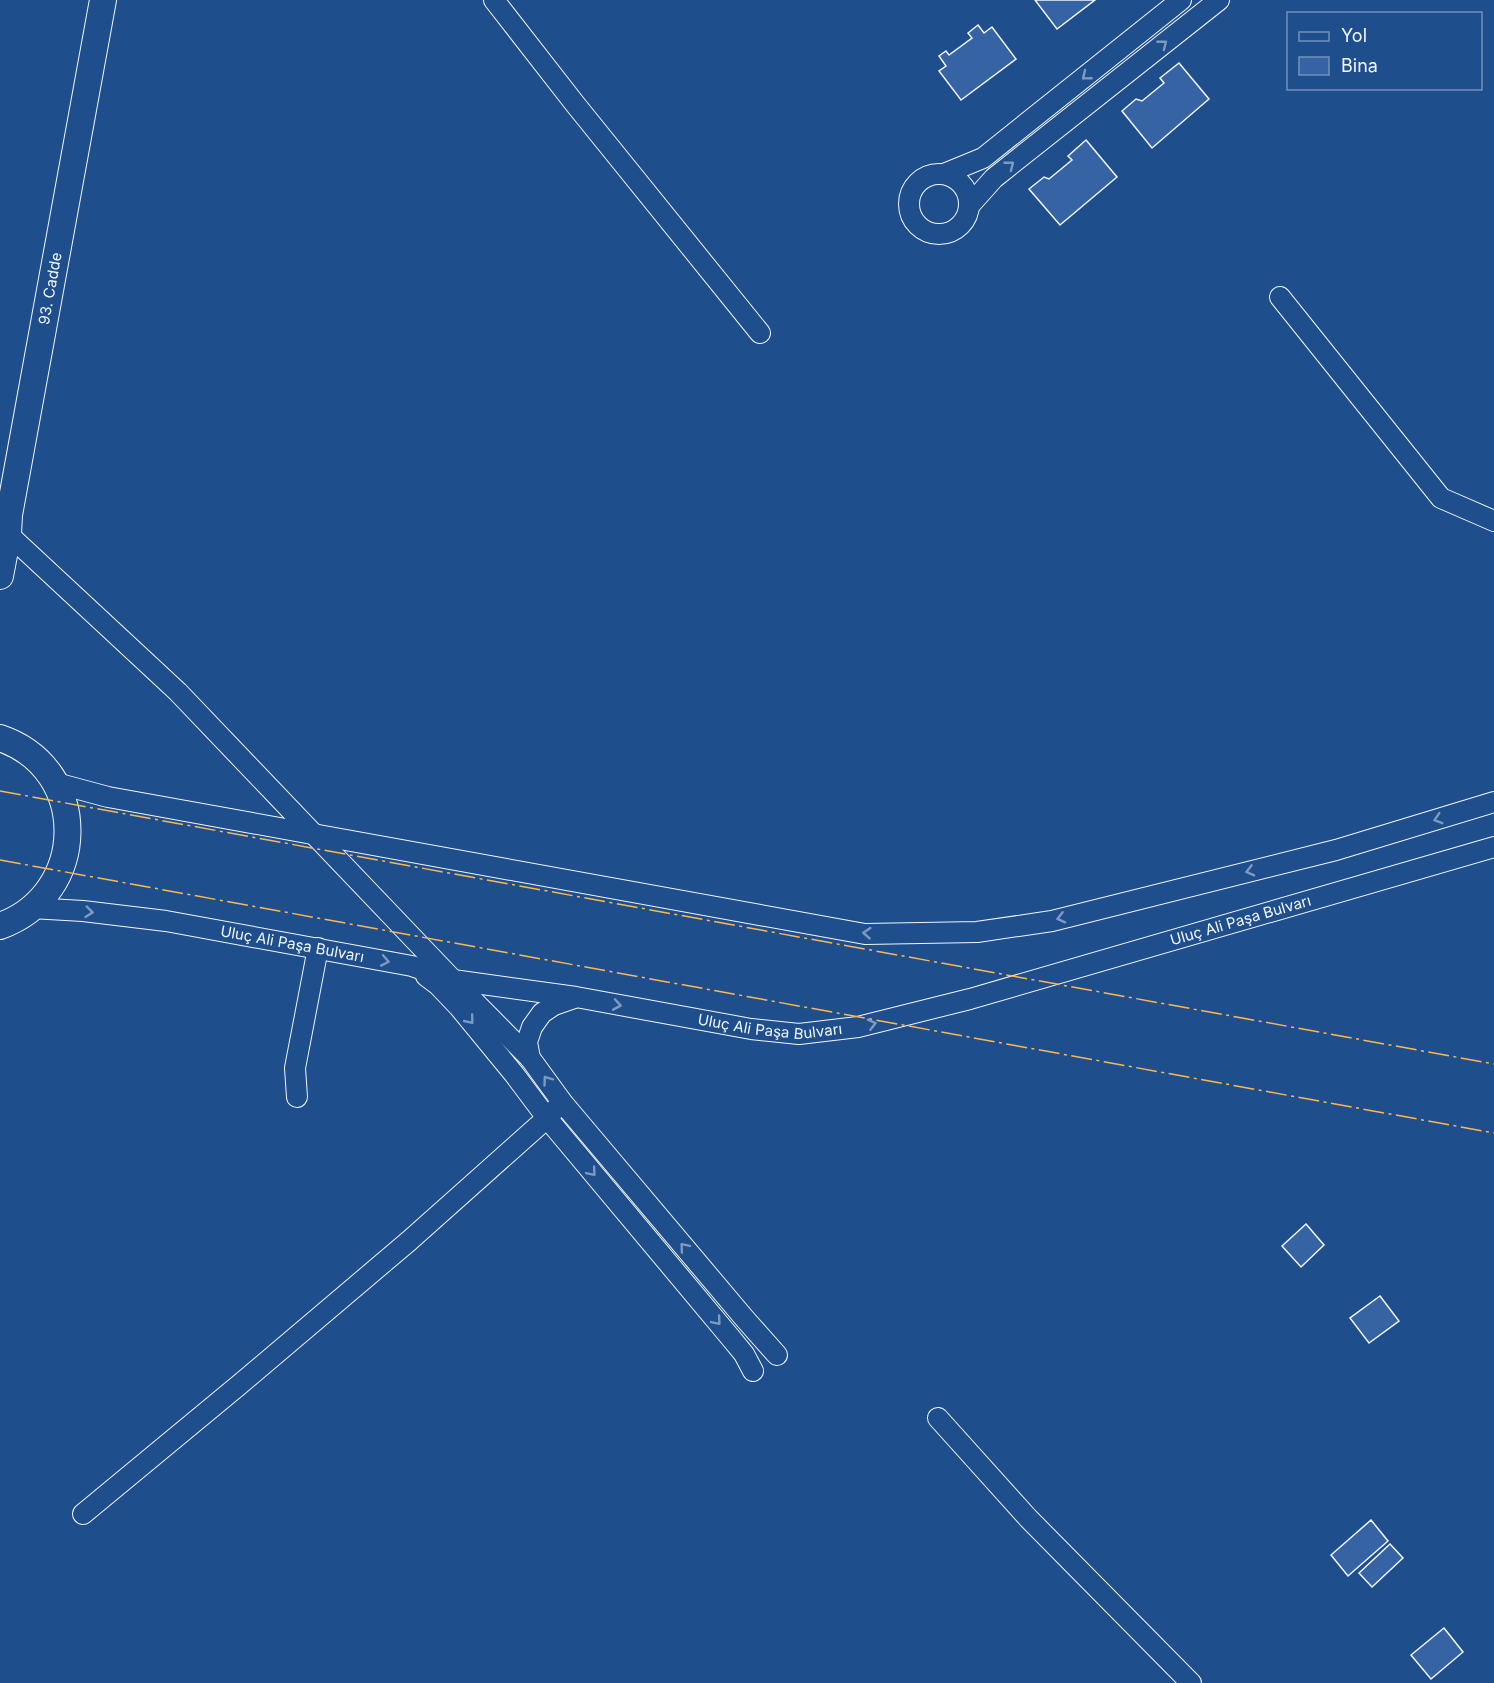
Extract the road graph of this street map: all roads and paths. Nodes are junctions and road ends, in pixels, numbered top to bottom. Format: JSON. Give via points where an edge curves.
{"nodes":[{"id":1,"x":103,"y":0,"type":"edge"},
{"id":2,"x":494,"y":0,"type":"edge"},
{"id":3,"x":1180,"y":0,"type":"edge"},
{"id":4,"x":1219,"y":0,"type":"edge"},
{"id":5,"x":944,"y":174,"type":"junction"},
{"id":6,"x":969,"y":206,"type":"junction"},
{"id":7,"x":1280,"y":297,"type":"dead end"},
{"id":8,"x":760,"y":333,"type":"dead end"},
{"id":9,"x":6,"y":518,"type":"edge"},
{"id":10,"x":1494,"y":521,"type":"edge"},
{"id":11,"x":0,"y":576,"type":"edge"},
{"id":12,"x":0,"y":738,"type":"edge"},
{"id":13,"x":56,"y":783,"type":"junction"},
{"id":14,"x":1494,"y":802,"type":"edge"},
{"id":15,"x":314,"y":833,"type":"junction"},
{"id":16,"x":1494,"y":847,"type":"edge"},
{"id":17,"x":31,"y":908,"type":"junction"},
{"id":18,"x":1,"y":927,"type":"edge"},
{"id":19,"x":318,"y":948,"type":"junction"},
{"id":20,"x":412,"y":966,"type":"junction"},
{"id":21,"x":453,"y":980,"type":"junction"},
{"id":22,"x":576,"y":997,"type":"junction"},
{"id":23,"x":530,"y":1058,"type":"junction"},
{"id":24,"x":297,"y":1097,"type":"dead end"},
{"id":25,"x":562,"y":1102,"type":"junction"},
{"id":26,"x":547,"y":1118,"type":"junction"},
{"id":27,"x":777,"y":1355,"type":"dead end"},
{"id":28,"x":753,"y":1371,"type":"dead end"},
{"id":29,"x":938,"y":1419,"type":"dead end"},
{"id":30,"x":83,"y":1514,"type":"dead end"},
{"id":31,"x":1191,"y":1683,"type":"edge"}],
"edges":[{"from":1,"to":9,"type":"main road","name":"93. Cadde"},
{"from":2,"to":8,"type":"street"},
{"from":3,"to":5,"type":"street","one_way":true,"via":[[983,158]]},
{"from":6,"to":4,"type":"street","one_way":true,"via":[[994,178]]},
{"from":5,"to":6,"type":"street","via":[[960,182]]},
{"from":5,"to":6,"type":"street","via":[[926,177],[912,190],[909,209],[913,219],[928,232],[947,232],[962,222]]},
{"from":7,"to":10,"type":"street","via":[[1441,498]]},
{"from":9,"to":11,"type":"main road","name":"93. Cadde"},
{"from":9,"to":15,"type":"street"},
{"from":12,"to":13,"type":"main road","via":[[36,758]]},
{"from":13,"to":15,"type":"street","via":[[108,797]]},
{"from":13,"to":17,"type":"main road","via":[[68,829],[64,860],[51,888]]},
{"from":14,"to":15,"type":"street","one_way":true,"via":[[1336,850],[1052,921],[949,934],[865,934]]},
{"from":15,"to":21,"type":"street"},
{"from":22,"to":16,"type":"street","name":"Uluç Ali Paşa Bulvarı","one_way":true,"via":[[751,1029],[799,1034],[858,1028]]},
{"from":17,"to":18,"type":"main road"},
{"from":17,"to":19,"type":"street","name":"Uluç Ali Paşa Bulvarı","one_way":true,"via":[[166,921]]},
{"from":19,"to":20,"type":"street","name":"Uluç Ali Paşa Bulvarı","one_way":true},
{"from":19,"to":24,"type":"street","via":[[295,1068]]},
{"from":20,"to":21,"type":"street","name":"Uluç Ali Paşa Bulvarı"},
{"from":20,"to":26,"type":"street","one_way":true,"via":[[459,1007]]},
{"from":21,"to":22,"type":"street","name":"Uluç Ali Paşa Bulvarı"},
{"from":21,"to":23,"type":"street"},
{"from":22,"to":23,"type":"street","via":[[542,1013],[527,1042]]},
{"from":25,"to":23,"type":"street","one_way":true},
{"from":25,"to":26,"type":"street"},
{"from":27,"to":25,"type":"street","one_way":true},
{"from":26,"to":28,"type":"street","one_way":true,"via":[[744,1354]]},
{"from":26,"to":30,"type":"street","via":[[391,1256]]},
{"from":29,"to":31,"type":"street"}]}
